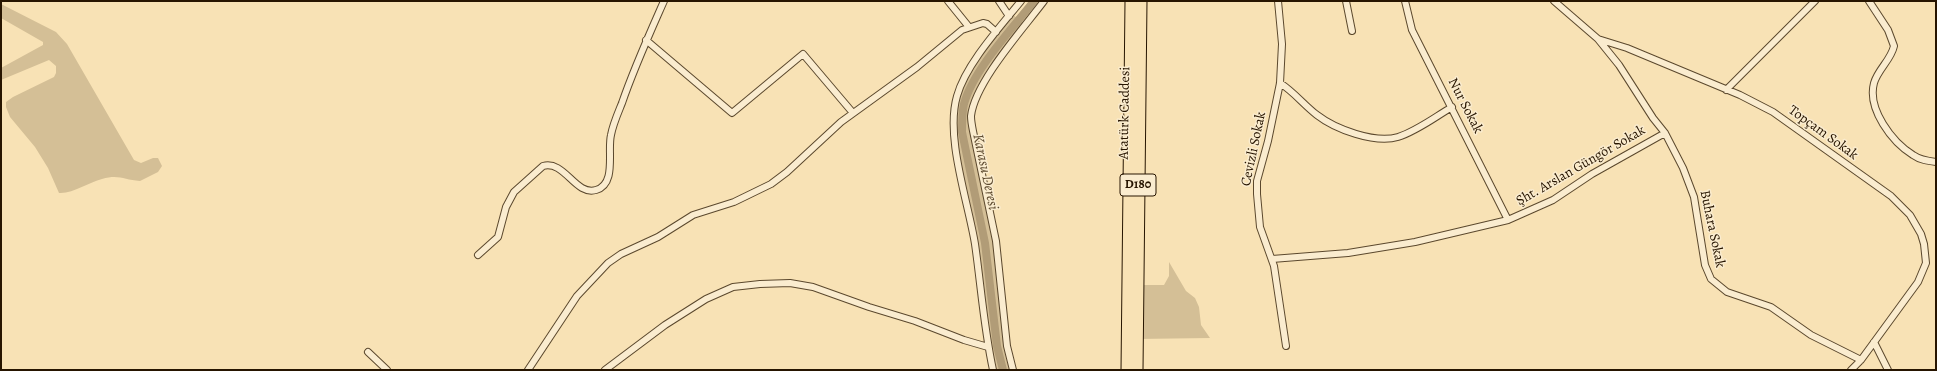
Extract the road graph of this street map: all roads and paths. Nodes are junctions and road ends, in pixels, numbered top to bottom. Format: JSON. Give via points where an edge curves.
{"nodes":[{"id":1,"x":664,"y":1,"type":"edge"},
{"id":2,"x":948,"y":1,"type":"edge"},
{"id":3,"x":999,"y":1,"type":"edge"},
{"id":4,"x":1021,"y":1,"type":"edge"},
{"id":5,"x":1044,"y":1,"type":"edge"},
{"id":6,"x":1132,"y":1,"type":"edge"},
{"id":7,"x":1141,"y":1,"type":"edge"},
{"id":8,"x":1278,"y":1,"type":"edge"},
{"id":9,"x":1346,"y":1,"type":"edge"},
{"id":10,"x":1405,"y":1,"type":"edge"},
{"id":11,"x":1554,"y":1,"type":"edge"},
{"id":12,"x":1815,"y":1,"type":"edge"},
{"id":13,"x":1869,"y":1,"type":"edge"},
{"id":14,"x":1009,"y":16,"type":"junction"},
{"id":15,"x":969,"y":27,"type":"junction"},
{"id":16,"x":1352,"y":31,"type":"dead end"},
{"id":17,"x":996,"y":32,"type":"junction"},
{"id":18,"x":1598,"y":39,"type":"junction"},
{"id":19,"x":646,"y":40,"type":"junction"},
{"id":20,"x":1280,"y":83,"type":"junction"},
{"id":21,"x":1726,"y":90,"type":"junction"},
{"id":22,"x":1452,"y":107,"type":"junction"},
{"id":23,"x":853,"y":113,"type":"junction"},
{"id":24,"x":1665,"y":133,"type":"junction"},
{"id":25,"x":1936,"y":162,"type":"edge"},
{"id":26,"x":1508,"y":220,"type":"junction"},
{"id":27,"x":478,"y":255,"type":"dead end"},
{"id":28,"x":1272,"y":259,"type":"junction"},
{"id":29,"x":1874,"y":342,"type":"junction"},
{"id":30,"x":1286,"y":346,"type":"dead end"},
{"id":31,"x":988,"y":347,"type":"junction"},
{"id":32,"x":368,"y":352,"type":"dead end"},
{"id":33,"x":1861,"y":360,"type":"junction"},
{"id":34,"x":387,"y":370,"type":"edge"},
{"id":35,"x":528,"y":370,"type":"edge"},
{"id":36,"x":605,"y":370,"type":"edge"},
{"id":37,"x":993,"y":370,"type":"edge"},
{"id":38,"x":1013,"y":370,"type":"edge"},
{"id":39,"x":1127,"y":370,"type":"edge"},
{"id":40,"x":1137,"y":370,"type":"edge"},
{"id":41,"x":1851,"y":370,"type":"edge"},
{"id":42,"x":1888,"y":370,"type":"edge"}],
"edges":[{"from":1,"to":19,"type":"street"},
{"from":2,"to":15,"type":"street"},
{"from":3,"to":14,"type":"street"},
{"from":4,"to":14,"type":"street"},
{"from":5,"to":38,"type":"street","via":[[995,66],[978,94],[971,116],[996,240],[1007,346]]},
{"from":6,"to":39,"type":"highway","name":"Atatürk Caddesi","number":"D180"},
{"from":7,"to":40,"type":"highway","name":"Atatürk Caddesi","number":"D180"},
{"from":8,"to":20,"type":"street","name":"Cevizli Sokak","via":[[1282,44]]},
{"from":9,"to":16,"type":"street"},
{"from":10,"to":22,"type":"street","name":"Nur Sokak","via":[[1412,30]]},
{"from":11,"to":18,"type":"street","name":"Topçam Sokak"},
{"from":12,"to":21,"type":"street"},
{"from":13,"to":25,"type":"street","via":[[1888,30],[1894,46],[1878,74],[1873,99],[1893,138],[1919,159]]},
{"from":14,"to":17,"type":"street"},
{"from":15,"to":17,"type":"street","via":[[987,24]]},
{"from":15,"to":23,"type":"street"},
{"from":17,"to":31,"type":"street","via":[[961,84],[952,123],[975,243]]},
{"from":18,"to":21,"type":"street","name":"Topçam Sokak","via":[[1627,48]]},
{"from":18,"to":24,"type":"street","name":"Buhara Sokak","via":[[1619,65]]},
{"from":19,"to":23,"type":"street","via":[[732,113],[803,54]]},
{"from":19,"to":27,"type":"street","via":[[610,135],[606,184],[596,190],[586,190],[557,168],[543,166],[514,192],[506,207],[498,238]]},
{"from":20,"to":22,"type":"street","via":[[1292,90],[1315,114],[1333,125],[1378,138],[1393,138],[1405,134]]},
{"from":20,"to":28,"type":"street","name":"Cevizli Sokak","via":[[1257,181],[1257,214]]},
{"from":21,"to":29,"type":"street","name":"Topçam Sokak","via":[[1772,112],[1795,127],[1891,196],[1916,225],[1925,249],[1926,263],[1923,272]]},
{"from":22,"to":26,"type":"street","name":"Nur Sokak"},
{"from":23,"to":35,"type":"street","via":[[770,184],[734,202],[693,215],[608,263],[577,296]]},
{"from":24,"to":26,"type":"street","name":"Şht. Arslan Güngör Sokak","via":[[1592,174],[1553,200]]},
{"from":24,"to":33,"type":"street","name":"Buhara Sokak","via":[[1689,182],[1697,212],[1705,265],[1711,278],[1727,292],[1771,307],[1811,335]]},
{"from":26,"to":28,"type":"street","name":"Şht. Arslan Güngör Sokak","via":[[1415,242],[1348,253]]},
{"from":28,"to":30,"type":"street","name":"Cevizli Sokak"},
{"from":29,"to":33,"type":"street","name":"Topçam Sokak"},
{"from":29,"to":42,"type":"street"},
{"from":31,"to":36,"type":"street","via":[[813,287],[790,283],[760,284],[733,287],[706,298],[665,324]]},
{"from":31,"to":37,"type":"street"},
{"from":32,"to":34,"type":"street"},
{"from":33,"to":41,"type":"street","name":"Topçam Sokak"}]}
